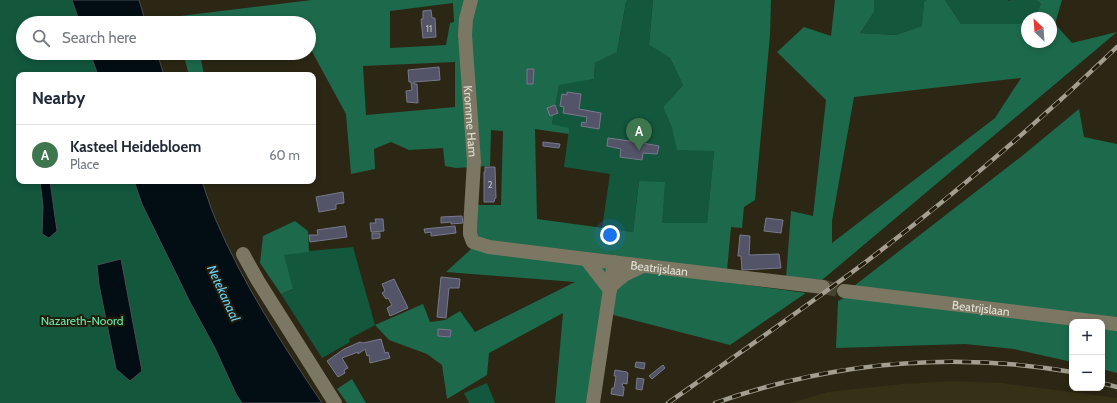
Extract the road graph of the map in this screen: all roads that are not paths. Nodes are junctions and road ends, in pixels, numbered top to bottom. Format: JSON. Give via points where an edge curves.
{"nodes":[{"id":1,"x":471,"y":0,"type":"edge"},
{"id":2,"x":473,"y":242,"type":"joint"},
{"id":3,"x":243,"y":254,"type":"dead end"},
{"id":4,"x":586,"y":259,"type":"junction"},
{"id":5,"x":614,"y":262,"type":"junction"},
{"id":6,"x":644,"y":265,"type":"junction"},
{"id":7,"x":823,"y":287,"type":"tunnel mouth"},
{"id":8,"x":610,"y":289,"type":"junction"},
{"id":9,"x":844,"y":291,"type":"tunnel mouth"},
{"id":10,"x":1117,"y":324,"type":"edge"},
{"id":11,"x":335,"y":403,"type":"edge"},
{"id":12,"x":593,"y":403,"type":"edge"}],
"edges":[{"from":1,"to":2,"type":"street","name":"Kromme Ham","via":[[465,35],[474,162],[470,228]]},
{"from":2,"to":4,"type":"street","name":"Beatrijslaan","via":[[489,247]]},
{"from":3,"to":11,"type":"street"},
{"from":4,"to":5,"type":"street","name":"Beatrijslaan"},
{"from":4,"to":8,"type":"street"},
{"from":5,"to":6,"type":"street","name":"Beatrijslaan"},
{"from":5,"to":8,"type":"street","name":"Beatrijslaan"},
{"from":6,"to":7,"type":"street","name":"Beatrijslaan"},
{"from":6,"to":8,"type":"street","via":[[624,275]]},
{"from":8,"to":12,"type":"street","name":"Beatrijslaan"},
{"from":9,"to":10,"type":"street","name":"Beatrijslaan"}]}
